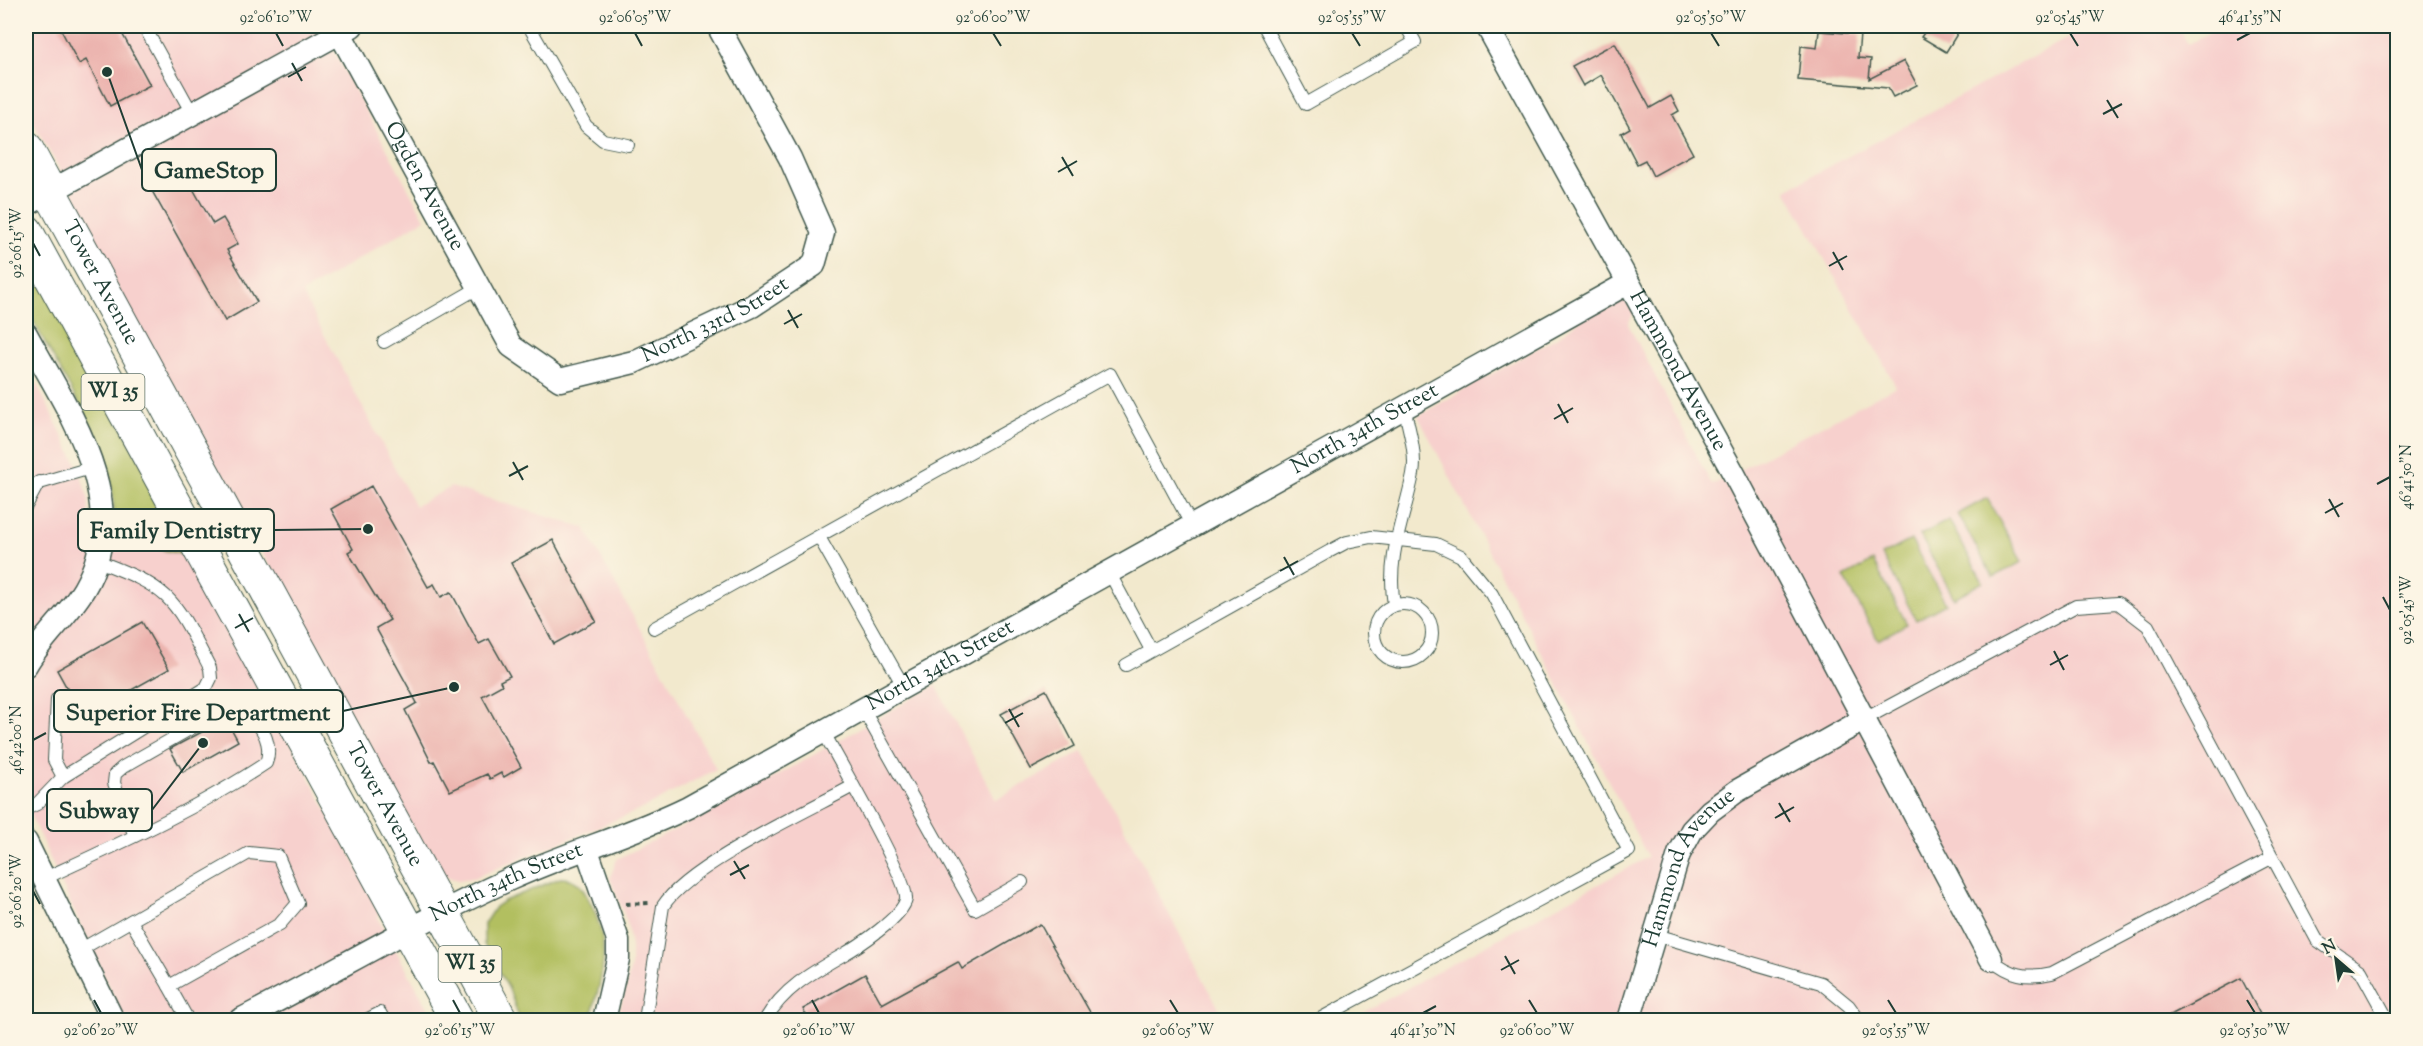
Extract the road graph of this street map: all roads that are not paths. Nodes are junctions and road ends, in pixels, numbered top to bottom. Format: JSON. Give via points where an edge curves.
{"nodes":[{"id":1,"x":144,"y":26,"type":"edge"},
{"id":2,"x":529,"y":26,"type":"edge"},
{"id":3,"x":718,"y":26,"type":"edge"},
{"id":4,"x":1264,"y":26,"type":"edge"},
{"id":5,"x":1406,"y":26,"type":"edge"},
{"id":6,"x":1487,"y":26,"type":"edge"},
{"id":7,"x":343,"y":28,"type":"edge"},
{"id":8,"x":193,"y":115,"type":"junction"},
{"id":9,"x":628,"y":145,"type":"dead end"},
{"id":10,"x":26,"y":148,"type":"edge"},
{"id":11,"x":38,"y":199,"type":"edge"},
{"id":12,"x":26,"y":231,"type":"edge"},
{"id":13,"x":1628,"y":283,"type":"junction"},
{"id":14,"x":478,"y":288,"type":"junction"},
{"id":15,"x":26,"y":334,"type":"edge"},
{"id":16,"x":384,"y":342,"type":"dead end"},
{"id":17,"x":511,"y":346,"type":"joint"},
{"id":18,"x":1404,"y":406,"type":"junction"},
{"id":19,"x":94,"y":467,"type":"junction"},
{"id":20,"x":39,"y":482,"type":"junction"},
{"id":21,"x":26,"y":487,"type":"edge"},
{"id":22,"x":26,"y":506,"type":"edge"},
{"id":23,"x":1192,"y":526,"type":"junction"},
{"id":24,"x":819,"y":537,"type":"junction"},
{"id":25,"x":1395,"y":540,"type":"junction"},
{"id":26,"x":95,"y":560,"type":"junction"},
{"id":27,"x":1110,"y":572,"type":"junction"},
{"id":28,"x":1394,"y":605,"type":"junction"},
{"id":29,"x":654,"y":628,"type":"dead end"},
{"id":30,"x":1152,"y":650,"type":"junction"},
{"id":31,"x":26,"y":664,"type":"edge"},
{"id":32,"x":1126,"y":665,"type":"dead end"},
{"id":33,"x":904,"y":687,"type":"junction"},
{"id":34,"x":57,"y":699,"type":"dead end"},
{"id":35,"x":863,"y":710,"type":"junction"},
{"id":36,"x":1863,"y":720,"type":"junction"},
{"id":37,"x":823,"y":731,"type":"junction"},
{"id":38,"x":63,"y":777,"type":"junction"},
{"id":39,"x":853,"y":786,"type":"junction"},
{"id":40,"x":26,"y":809,"type":"edge"},
{"id":41,"x":135,"y":836,"type":"junction"},
{"id":42,"x":26,"y":842,"type":"edge"},
{"id":43,"x":587,"y":850,"type":"junction"},
{"id":44,"x":2271,"y":858,"type":"junction"},
{"id":45,"x":43,"y":879,"type":"junction"},
{"id":46,"x":1022,"y":882,"type":"dead end"},
{"id":47,"x":442,"y":913,"type":"junction"},
{"id":48,"x":131,"y":921,"type":"junction"},
{"id":49,"x":408,"y":932,"type":"junction"},
{"id":50,"x":1656,"y":934,"type":"junction"},
{"id":51,"x":78,"y":951,"type":"junction"},
{"id":52,"x":1991,"y":958,"type":"joint"},
{"id":53,"x":169,"y":986,"type":"junction"},
{"id":54,"x":112,"y":1020,"type":"edge"},
{"id":55,"x":188,"y":1020,"type":"edge"},
{"id":56,"x":240,"y":1020,"type":"edge"},
{"id":57,"x":366,"y":1020,"type":"edge"},
{"id":58,"x":384,"y":1020,"type":"edge"},
{"id":59,"x":457,"y":1020,"type":"edge"},
{"id":60,"x":501,"y":1020,"type":"edge"},
{"id":61,"x":604,"y":1020,"type":"edge"},
{"id":62,"x":645,"y":1020,"type":"edge"},
{"id":63,"x":765,"y":1020,"type":"edge"},
{"id":64,"x":1318,"y":1020,"type":"edge"},
{"id":65,"x":1629,"y":1020,"type":"edge"},
{"id":66,"x":1859,"y":1020,"type":"edge"},
{"id":67,"x":2388,"y":1020,"type":"edge"}],
"edges":[{"from":1,"to":8,"type":"lane"},
{"from":2,"to":9,"type":"lane","via":[[586,126],[603,140]]},
{"from":3,"to":17,"type":"street","name":"North 33rd Street","via":[[790,158],[823,233],[814,265],[752,306],[634,362],[560,380]]},
{"from":4,"to":5,"type":"lane","via":[[1306,104],[1415,42]]},
{"from":6,"to":13,"type":"street","name":"Hammond Avenue"},
{"from":7,"to":8,"type":"street"},
{"from":7,"to":14,"type":"street","name":"Ogden Avenue"},
{"from":8,"to":11,"type":"street"},
{"from":10,"to":11,"type":"main road","name":"Tower Avenue","number":"WI 35"},
{"from":11,"to":47,"type":"main road","name":"Tower Avenue","number":"WI 35"},
{"from":12,"to":49,"type":"main road","name":"Tower Avenue","number":"WI 35"},
{"from":13,"to":18,"type":"street","name":"North 34th Street"},
{"from":13,"to":36,"type":"street","name":"Hammond Avenue"},
{"from":14,"to":16,"type":"lane"},
{"from":14,"to":17,"type":"street","name":"Ogden Avenue"},
{"from":15,"to":19,"type":"street"},
{"from":18,"to":23,"type":"street","name":"North 34th Street"},
{"from":18,"to":25,"type":"lane","via":[[1414,472]]},
{"from":19,"to":20,"type":"lane"},
{"from":19,"to":26,"type":"street","via":[[102,529]]},
{"from":20,"to":21,"type":"lane"},
{"from":20,"to":22,"type":"lane"},
{"from":23,"to":24,"type":"lane","via":[[1110,374]]},
{"from":23,"to":27,"type":"street","name":"North 34th Street"},
{"from":24,"to":29,"type":"lane"},
{"from":24,"to":33,"type":"lane"},
{"from":25,"to":28,"type":"lane"},
{"from":25,"to":30,"type":"lane","via":[[1371,537],[1347,542]]},
{"from":25,"to":64,"type":"lane","via":[[1436,544],[1461,556],[1481,577],[1629,851]]},
{"from":26,"to":31,"type":"street","via":[[84,589]]},
{"from":26,"to":38,"type":"lane","via":[[141,578],[166,593],[181,611],[210,668],[211,678],[206,688]]},
{"from":27,"to":30,"type":"lane"},
{"from":27,"to":33,"type":"street","name":"North 34th Street"},
{"from":28,"to":28,"type":"lane","via":[[1378,616],[1374,625],[1376,644],[1389,658],[1417,658],[1429,644],[1431,626],[1413,605]]},
{"from":30,"to":32,"type":"lane"},
{"from":33,"to":35,"type":"street","name":"North 34th Street"},
{"from":34,"to":38,"type":"lane","via":[[54,760]]},
{"from":35,"to":37,"type":"street","name":"North 34th Street"},
{"from":35,"to":46,"type":"lane","via":[[975,909]]},
{"from":36,"to":44,"type":"lane","via":[[2076,606],[2118,603],[2148,627]]},
{"from":36,"to":50,"type":"street","name":"Hammond Avenue","via":[[1737,791],[1710,811],[1692,830],[1679,854]]},
{"from":36,"to":52,"type":"street","name":"Hammond Avenue"},
{"from":37,"to":39,"type":"lane"},
{"from":37,"to":43,"type":"street","name":"North 34th Street","via":[[688,807]]},
{"from":38,"to":40,"type":"lane","via":[[37,804]]},
{"from":39,"to":62,"type":"lane","via":[[703,870],[670,894],[663,906]]},
{"from":39,"to":63,"type":"lane","via":[[905,889],[904,905],[859,946],[796,983]]},
{"from":41,"to":41,"type":"lane","via":[[114,783],[115,774],[223,710],[233,708],[253,717],[269,745],[266,763]]},
{"from":41,"to":45,"type":"lane"},
{"from":42,"to":45,"type":"street"},
{"from":43,"to":47,"type":"street","name":"North 34th Street","via":[[523,873]]},
{"from":43,"to":61,"type":"street","via":[[618,940],[618,959]]},
{"from":44,"to":52,"type":"lane","via":[[2052,973],[2020,976]]},
{"from":44,"to":67,"type":"lane","via":[[2317,940],[2361,971]]},
{"from":45,"to":51,"type":"street"},
{"from":47,"to":49,"type":"street","name":"North 34th Street"},
{"from":47,"to":60,"type":"main road","name":"Tower Avenue","number":"WI 35"},
{"from":48,"to":51,"type":"lane"},
{"from":48,"to":53,"type":"lane"},
{"from":48,"to":53,"type":"lane","via":[[249,853],[278,856],[298,903],[280,924]]},
{"from":49,"to":56,"type":"street","name":"North 34th Street"},
{"from":49,"to":59,"type":"main road","name":"Tower Avenue","number":"WI 35"},
{"from":50,"to":65,"type":"street","name":"Hammond Avenue"},
{"from":50,"to":66,"type":"lane","via":[[1821,983],[1849,1006]]},
{"from":51,"to":54,"type":"street"},
{"from":53,"to":55,"type":"lane"},
{"from":57,"to":58,"type":"lane","via":[[380,1013]]}]}
